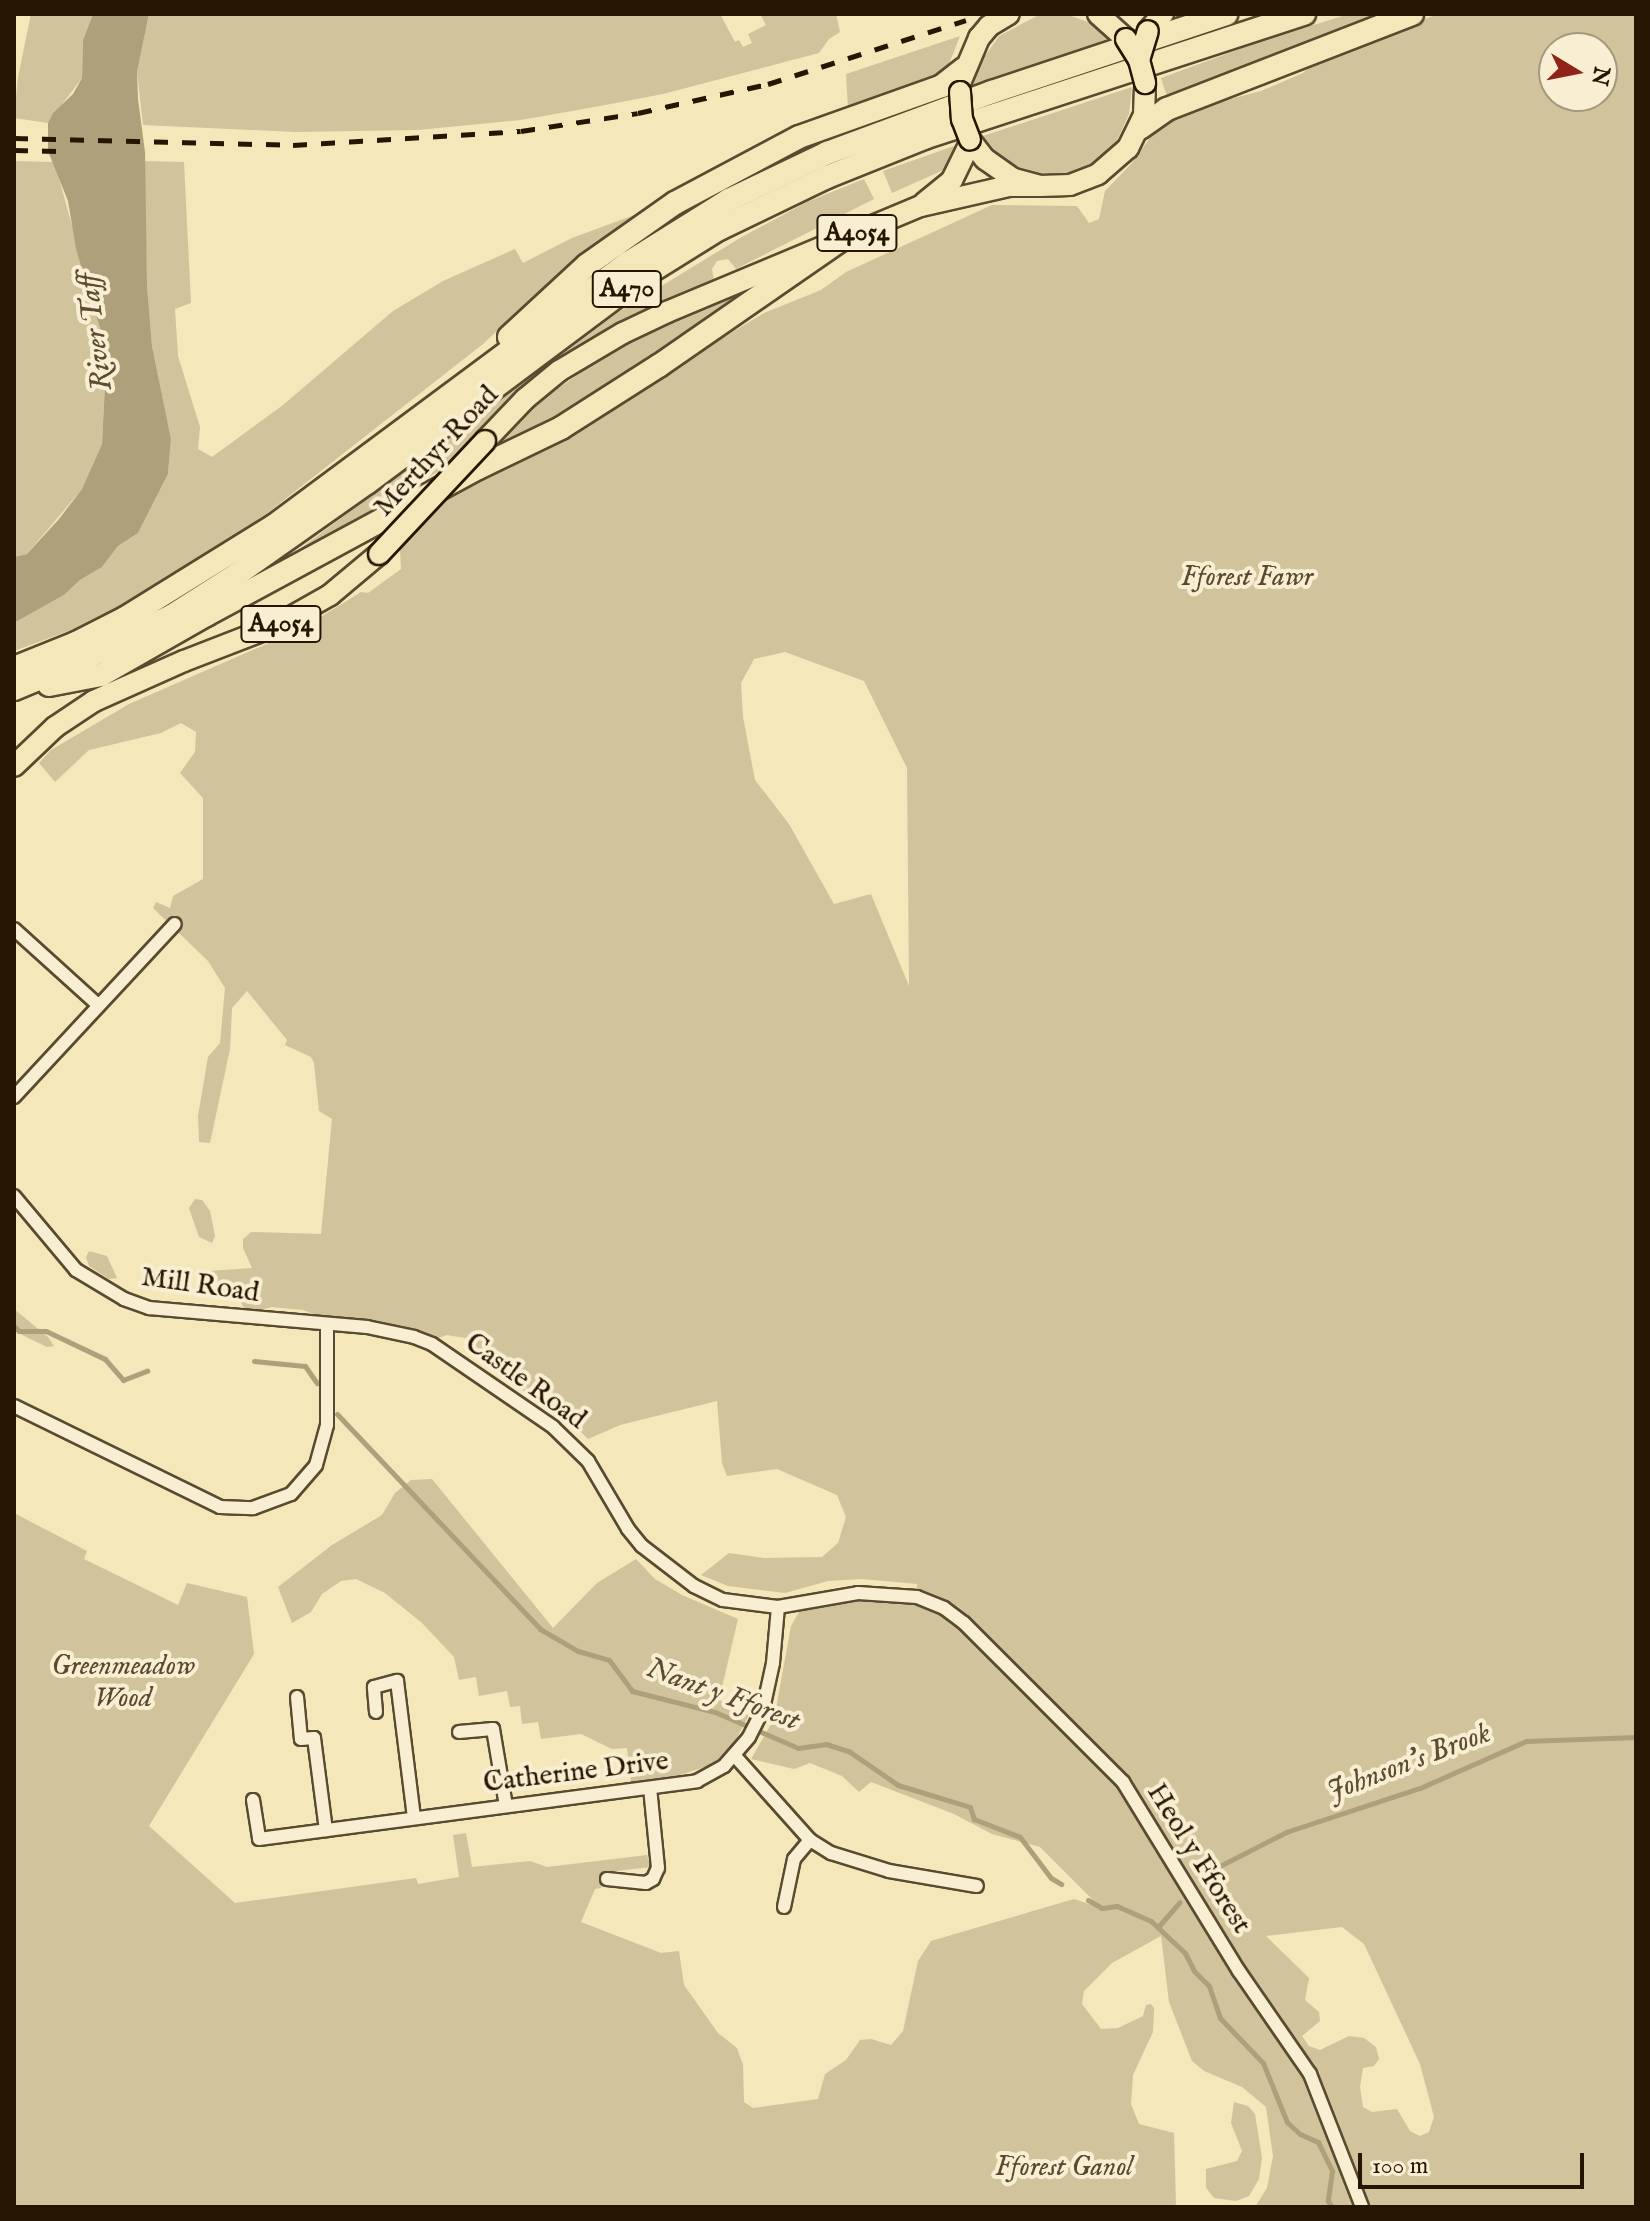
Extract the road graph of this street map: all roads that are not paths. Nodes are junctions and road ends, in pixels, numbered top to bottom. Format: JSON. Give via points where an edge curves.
{"nodes":[{"id":1,"x":1009,"y":14,"type":"edge"},
{"id":2,"x":1098,"y":14,"type":"edge"},
{"id":3,"x":1163,"y":14,"type":"edge"},
{"id":4,"x":1226,"y":14,"type":"edge"},
{"id":5,"x":1304,"y":14,"type":"edge"},
{"id":6,"x":1412,"y":14,"type":"edge"},
{"id":7,"x":1139,"y":60,"type":"junction"},
{"id":8,"x":964,"y":69,"type":"junction"},
{"id":9,"x":1140,"y":128,"type":"junction"},
{"id":10,"x":970,"y":141,"type":"junction"},
{"id":11,"x":1040,"y":186,"type":"junction"},
{"id":12,"x":921,"y":206,"type":"junction"},
{"id":13,"x":839,"y":241,"type":"junction"},
{"id":14,"x":469,"y":379,"type":"junction"},
{"id":15,"x":14,"y":668,"type":"edge"},
{"id":16,"x":14,"y":690,"type":"edge"},
{"id":17,"x":14,"y":766,"type":"edge"},
{"id":18,"x":175,"y":924,"type":"dead end"},
{"id":19,"x":14,"y":929,"type":"edge"},
{"id":20,"x":97,"y":1004,"type":"junction"},
{"id":21,"x":14,"y":1097,"type":"edge"},
{"id":22,"x":14,"y":1196,"type":"edge"},
{"id":23,"x":327,"y":1325,"type":"junction"},
{"id":24,"x":14,"y":1406,"type":"edge"},
{"id":25,"x":917,"y":1597,"type":"joint"},
{"id":26,"x":778,"y":1607,"type":"junction"},
{"id":27,"x":297,"y":1697,"type":"dead end"},
{"id":28,"x":376,"y":1712,"type":"dead end"},
{"id":29,"x":459,"y":1732,"type":"dead end"},
{"id":30,"x":734,"y":1755,"type":"junction"},
{"id":31,"x":650,"y":1788,"type":"junction"},
{"id":32,"x":253,"y":1800,"type":"dead end"},
{"id":33,"x":506,"y":1806,"type":"junction"},
{"id":34,"x":414,"y":1818,"type":"junction"},
{"id":35,"x":326,"y":1830,"type":"junction"},
{"id":36,"x":810,"y":1840,"type":"junction"},
{"id":37,"x":607,"y":1879,"type":"dead end"},
{"id":38,"x":977,"y":1886,"type":"dead end"},
{"id":39,"x":784,"y":1907,"type":"dead end"},
{"id":40,"x":1362,"y":2207,"type":"edge"}],
"edges":[{"from":1,"to":8,"type":"main road","via":[[979,38]]},
{"from":2,"to":7,"type":"main road","bridge":true,"via":[[1126,39]]},
{"from":3,"to":7,"type":"main road","bridge":true,"via":[[1148,31]]},
{"from":4,"to":14,"type":"highway","number":"A470","via":[[992,92],[789,169],[639,255]]},
{"from":5,"to":16,"type":"highway","number":"A470","via":[[924,138],[719,229],[645,275],[236,575],[148,628]]},
{"from":6,"to":9,"type":"highway","via":[[1167,109]]},
{"from":7,"to":9,"type":"main road","bridge":true,"via":[[1145,83]]},
{"from":8,"to":10,"type":"main road","bridge":true,"via":[[962,119]]},
{"from":8,"to":14,"type":"highway","via":[[942,86],[799,137],[675,203],[535,309]]},
{"from":9,"to":11,"type":"main road","name":"Merthyr Road","via":[[1119,158],[1098,174],[1070,185]]},
{"from":10,"to":11,"type":"main road","via":[[1003,173]]},
{"from":10,"to":12,"type":"main road","name":"Merthyr Road","number":"A4054","via":[[952,180]]},
{"from":11,"to":12,"type":"main road","name":"Merthyr Road","number":"A4054","via":[[1008,186]]},
{"from":12,"to":13,"type":"main road","name":"Merthyr Road","number":"A4054"},
{"from":13,"to":16,"type":"highway","via":[[561,428],[478,468],[101,675]]},
{"from":13,"to":17,"type":"main road","name":"Merthyr Road","number":"A4054","bridge":true,"via":[[667,312],[588,352],[525,399],[379,554],[330,595],[277,625],[94,701],[55,727]]},
{"from":14,"to":15,"type":"highway","number":"A470","via":[[275,525],[171,592],[76,643]]},
{"from":18,"to":20,"type":"street"},
{"from":19,"to":20,"type":"street"},
{"from":20,"to":21,"type":"street"},
{"from":22,"to":23,"type":"street","name":"Mill Road","via":[[76,1270],[124,1299],[182,1314]]},
{"from":23,"to":24,"type":"street","via":[[327,1425],[316,1465],[291,1494],[253,1508],[220,1507]]},
{"from":23,"to":26,"type":"street","name":"Castle Road","via":[[394,1332],[432,1344],[529,1408],[573,1445],[642,1546],[694,1586],[723,1600]]},
{"from":25,"to":26,"type":"street","name":"Castle Road","via":[[858,1593]]},
{"from":25,"to":40,"type":"street","name":"Heol y Fforest","via":[[964,1623],[1123,1782],[1239,1971],[1310,2074]]},
{"from":26,"to":30,"type":"street","name":"Catherine Drive","via":[[768,1692],[749,1737]]},
{"from":27,"to":35,"type":"street","via":[[301,1739],[314,1738]]},
{"from":28,"to":34,"type":"street","via":[[374,1687],[397,1681]]},
{"from":29,"to":33,"type":"street","via":[[493,1729]]},
{"from":30,"to":31,"type":"street","name":"Catherine Drive","via":[[710,1776]]},
{"from":30,"to":36,"type":"street"},
{"from":31,"to":33,"type":"street","name":"Catherine Drive"},
{"from":31,"to":37,"type":"street","via":[[658,1868],[653,1879]]},
{"from":32,"to":35,"type":"street","name":"Catherine Drive","via":[[259,1839]]},
{"from":33,"to":34,"type":"street","name":"Catherine Drive"},
{"from":34,"to":35,"type":"street","name":"Catherine Drive"},
{"from":36,"to":38,"type":"street","via":[[831,1853],[889,1871]]},
{"from":36,"to":39,"type":"street","via":[[794,1859]]}]}
